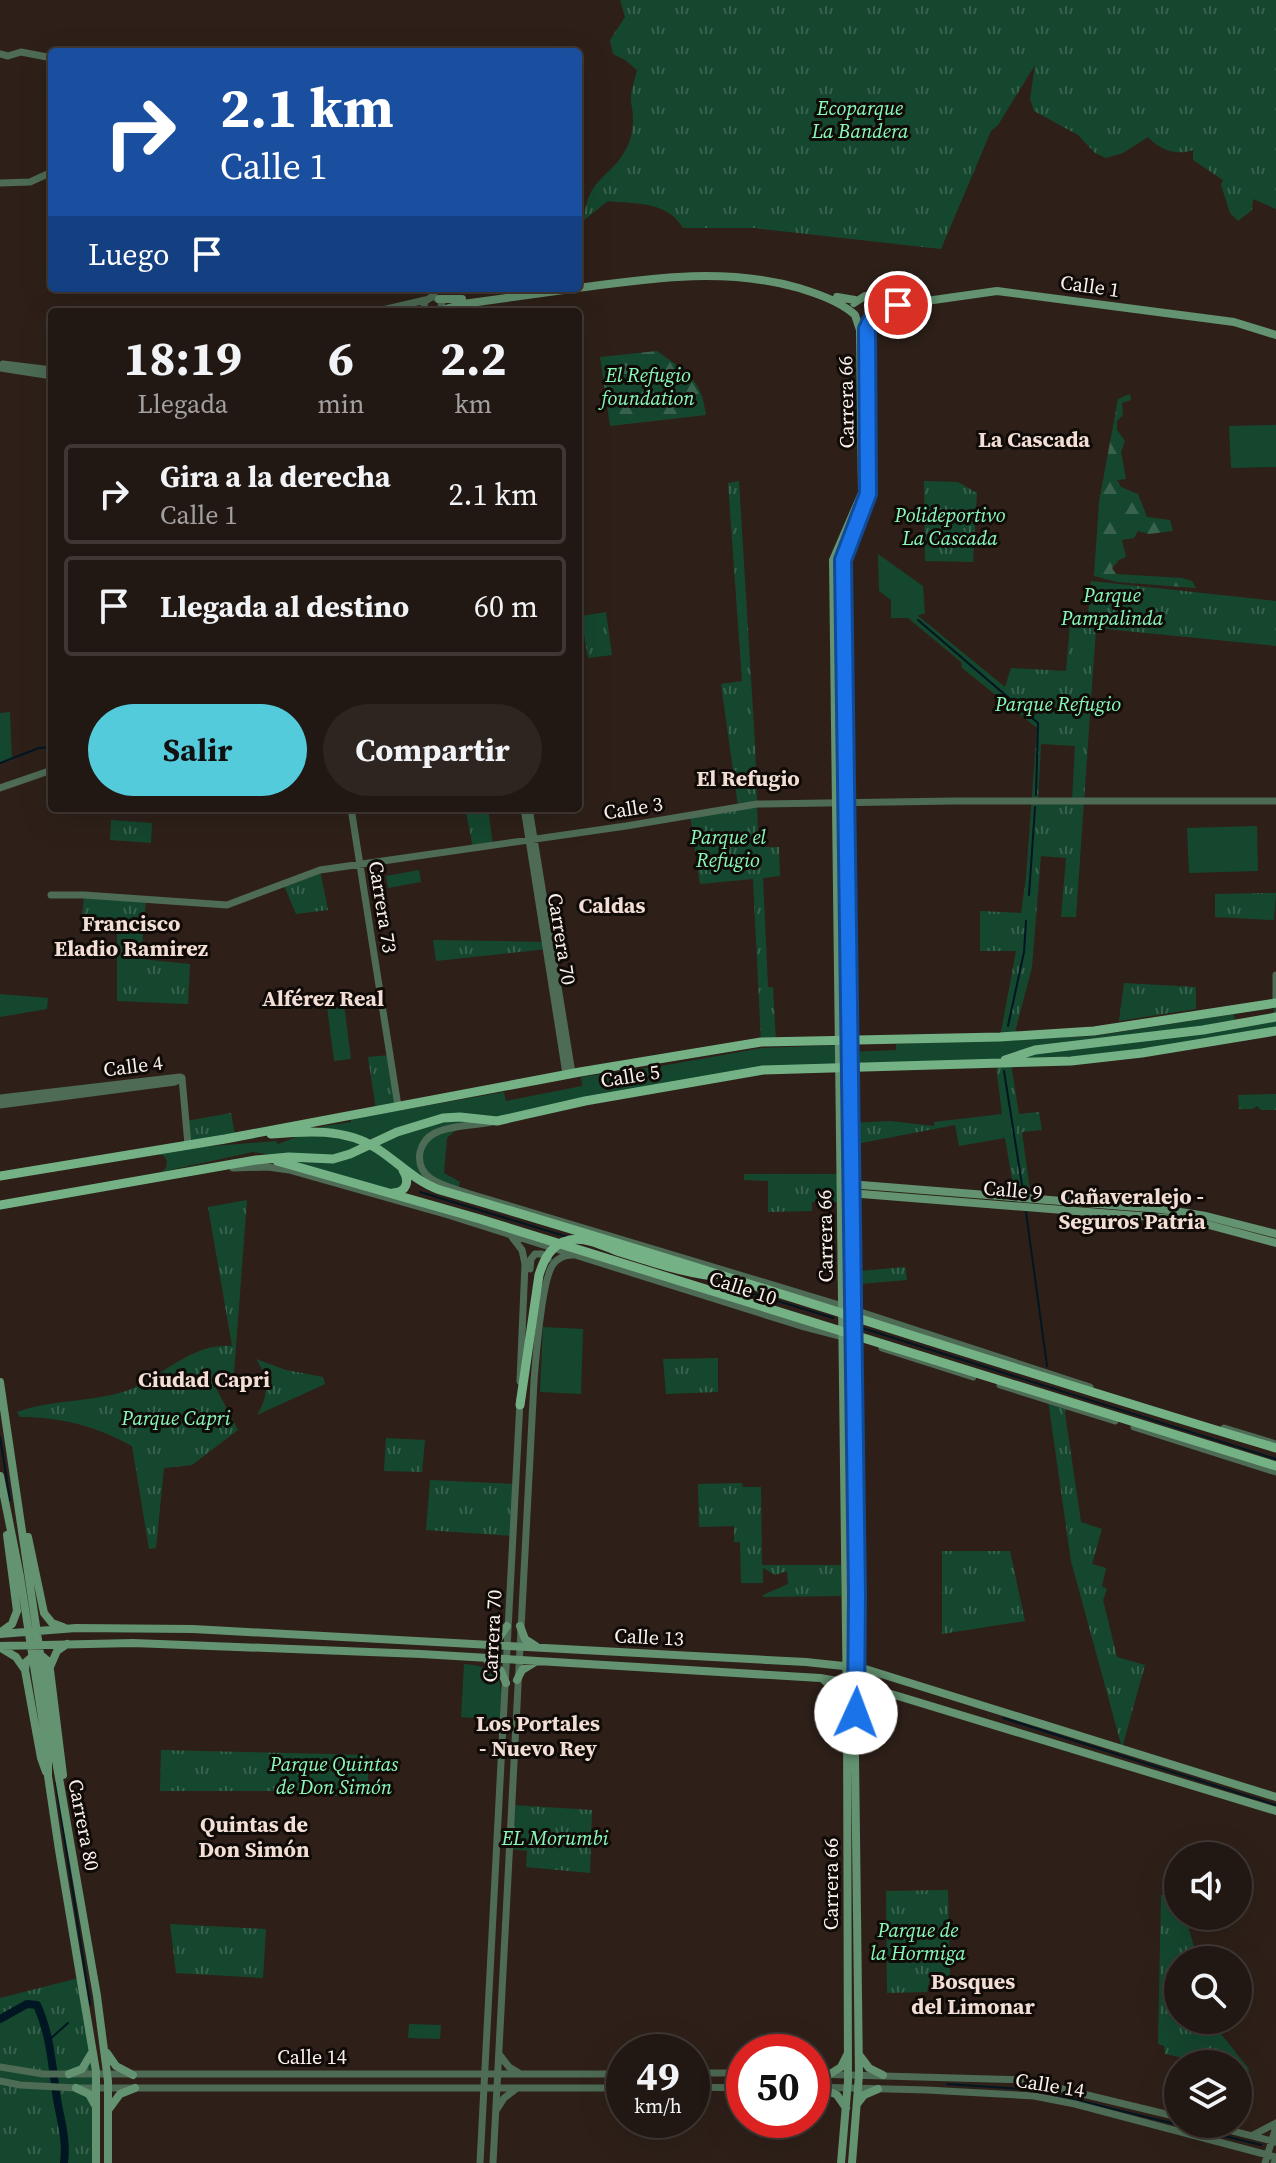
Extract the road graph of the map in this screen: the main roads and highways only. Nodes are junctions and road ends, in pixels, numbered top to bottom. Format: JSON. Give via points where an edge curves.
{"nodes":[{"id":1,"x":582,"y":285,"type":"edge"},
{"id":2,"x":582,"y":286,"type":"edge"},
{"id":3,"x":508,"y":292,"type":"edge"},
{"id":4,"x":540,"y":292,"type":"edge"},
{"id":5,"x":438,"y":298,"type":"road end"},
{"id":6,"x":855,"y":300,"type":"junction"},
{"id":7,"x":874,"y":302,"type":"junction"},
{"id":8,"x":898,"y":305,"type":"junction"},
{"id":9,"x":449,"y":308,"type":"edge"},
{"id":10,"x":855,"y":315,"type":"junction"},
{"id":11,"x":873,"y":316,"type":"junction"},
{"id":12,"x":1276,"y":335,"type":"edge"},
{"id":13,"x":1276,"y":1003,"type":"edge"},
{"id":14,"x":1276,"y":1017,"type":"edge"},
{"id":15,"x":1276,"y":1031,"type":"edge"},
{"id":16,"x":844,"y":1040,"type":"junction"},
{"id":17,"x":970,"y":1065,"type":"junction"},
{"id":18,"x":850,"y":1067,"type":"junction"},
{"id":19,"x":839,"y":1068,"type":"junction"},
{"id":20,"x":225,"y":1139,"type":"junction"},
{"id":21,"x":264,"y":1159,"type":"junction"},
{"id":22,"x":399,"y":1165,"type":"junction"},
{"id":23,"x":0,"y":1176,"type":"edge"},
{"id":24,"x":426,"y":1184,"type":"junction"},
{"id":25,"x":840,"y":1188,"type":"junction"},
{"id":26,"x":852,"y":1188,"type":"junction"},
{"id":27,"x":385,"y":1192,"type":"junction"},
{"id":28,"x":418,"y":1200,"type":"junction"},
{"id":29,"x":1045,"y":1200,"type":"junction"},
{"id":30,"x":1087,"y":1203,"type":"junction"},
{"id":31,"x":2,"y":1206,"type":"edge"},
{"id":32,"x":1059,"y":1209,"type":"junction"},
{"id":33,"x":1071,"y":1210,"type":"junction"},
{"id":34,"x":1273,"y":1233,"type":"edge"},
{"id":35,"x":1254,"y":1236,"type":"junction"},
{"id":36,"x":1276,"y":1243,"type":"edge"},
{"id":37,"x":740,"y":1280,"type":"junction"},
{"id":38,"x":842,"y":1310,"type":"junction"},
{"id":39,"x":853,"y":1313,"type":"junction"},
{"id":40,"x":842,"y":1334,"type":"junction"},
{"id":41,"x":853,"y":1336,"type":"junction"},
{"id":42,"x":0,"y":1382,"type":"edge"},
{"id":43,"x":520,"y":1405,"type":"road end"},
{"id":44,"x":1276,"y":1446,"type":"edge"},
{"id":45,"x":1276,"y":1466,"type":"edge"},
{"id":46,"x":0,"y":1476,"type":"edge"},
{"id":47,"x":18,"y":1493,"type":"junction"},
{"id":48,"x":3,"y":1495,"type":"junction"},
{"id":49,"x":42,"y":1607,"type":"junction"},
{"id":50,"x":17,"y":1611,"type":"junction"},
{"id":51,"x":507,"y":1626,"type":"road end"},
{"id":52,"x":520,"y":1626,"type":"road end"},
{"id":53,"x":76,"y":1628,"type":"junction"},
{"id":54,"x":0,"y":1633,"type":"edge"},
{"id":55,"x":71,"y":1643,"type":"junction"},
{"id":56,"x":488,"y":1644,"type":"junction"},
{"id":57,"x":540,"y":1646,"type":"junction"},
{"id":58,"x":0,"y":1647,"type":"edge"},
{"id":59,"x":482,"y":1658,"type":"junction"},
{"id":60,"x":539,"y":1661,"type":"junction"},
{"id":61,"x":846,"y":1666,"type":"junction"},
{"id":62,"x":50,"y":1667,"type":"junction"},
{"id":63,"x":857,"y":1667,"type":"junction"},
{"id":64,"x":25,"y":1670,"type":"junction"},
{"id":65,"x":820,"y":1678,"type":"junction"},
{"id":66,"x":517,"y":1680,"type":"road end"},
{"id":67,"x":846,"y":1682,"type":"junction"},
{"id":68,"x":506,"y":1683,"type":"road end"},
{"id":69,"x":857,"y":1684,"type":"junction"},
{"id":70,"x":884,"y":1691,"type":"junction"},
{"id":71,"x":856,"y":1713,"type":"junction"},
{"id":72,"x":52,"y":1756,"type":"junction"},
{"id":73,"x":847,"y":1756,"type":"junction"},
{"id":74,"x":48,"y":1776,"type":"junction"},
{"id":75,"x":1276,"y":1797,"type":"edge"},
{"id":76,"x":1276,"y":1811,"type":"edge"},
{"id":77,"x":66,"y":1815,"type":"junction"},
{"id":78,"x":851,"y":1829,"type":"junction"},
{"id":79,"x":852,"y":1942,"type":"junction"},
{"id":80,"x":97,"y":1996,"type":"junction"},
{"id":81,"x":83,"y":1998,"type":"junction"},
{"id":82,"x":847,"y":2009,"type":"junction"},
{"id":83,"x":857,"y":2009,"type":"junction"},
{"id":84,"x":103,"y":2043,"type":"junction"},
{"id":85,"x":91,"y":2045,"type":"junction"},
{"id":86,"x":847,"y":2051,"type":"junction"},
{"id":87,"x":858,"y":2052,"type":"junction"},
{"id":88,"x":64,"y":2074,"type":"road end"},
{"id":89,"x":830,"y":2074,"type":"road end"},
{"id":90,"x":133,"y":2075,"type":"road end"},
{"id":91,"x":883,"y":2075,"type":"road end"},
{"id":92,"x":76,"y":2088,"type":"road end"},
{"id":93,"x":135,"y":2088,"type":"road end"},
{"id":94,"x":878,"y":2089,"type":"road end"},
{"id":95,"x":830,"y":2092,"type":"edge"},
{"id":96,"x":857,"y":2105,"type":"junction"},
{"id":97,"x":847,"y":2110,"type":"junction"},
{"id":98,"x":96,"y":2111,"type":"junction"},
{"id":99,"x":107,"y":2117,"type":"junction"},
{"id":100,"x":96,"y":2163,"type":"edge"},
{"id":101,"x":108,"y":2163,"type":"edge"},
{"id":102,"x":841,"y":2163,"type":"edge"},
{"id":103,"x":852,"y":2163,"type":"edge"}],
"edges":[{"from":1,"to":6,"type":"main road","via":[[679,270],[745,272]]},
{"from":2,"to":10,"type":"main road","via":[[727,276],[810,291]]},
{"from":3,"to":5,"type":"main road"},
{"from":4,"to":9,"type":"main road"},
{"from":6,"to":7,"type":"main road","via":[[865,296]]},
{"from":6,"to":10,"type":"main road"},
{"from":7,"to":8,"type":"main road","name":"Calle 1"},
{"from":7,"to":11,"type":"main road"},
{"from":8,"to":11,"type":"main road","name":"Calle 1"},
{"from":8,"to":12,"type":"main road","name":"Calle 1","via":[[1009,291],[1234,322]]},
{"from":10,"to":11,"type":"main road","via":[[863,320]]},
{"from":10,"to":16,"type":"main road","name":"Carrera 66","via":[[860,330],[863,480],[857,508],[833,560]]},
{"from":11,"to":16,"type":"main road","name":"Carrera 66","via":[[867,329],[868,494],[843,560]]},
{"from":13,"to":16,"type":"main road","name":"Calle 5","via":[[1094,1031]]},
{"from":14,"to":17,"type":"main road","via":[[1035,1050]]},
{"from":15,"to":17,"type":"main road","name":"Calle 5","via":[[1097,1059]]},
{"from":16,"to":18,"type":"main road","name":"Carrera 66"},
{"from":16,"to":19,"type":"main road","name":"Carrera 66"},
{"from":16,"to":20,"type":"main road","name":"Calle 5","via":[[761,1042]]},
{"from":17,"to":18,"type":"main road","name":"Calle 5"},
{"from":18,"to":19,"type":"main road","name":"Calle 5"},
{"from":18,"to":26,"type":"main road","name":"Carrera 66"},
{"from":19,"to":21,"type":"main road","name":"Calle 5","via":[[763,1070],[497,1121],[452,1117],[416,1125],[350,1154]]},
{"from":19,"to":25,"type":"main road","name":"Carrera 66"},
{"from":20,"to":22,"type":"main road","name":"Calle 10","via":[[331,1133],[357,1137]]},
{"from":20,"to":23,"type":"main road","name":"Calle 5"},
{"from":21,"to":27,"type":"main road","name":"Calle 10"},
{"from":21,"to":31,"type":"main road","name":"Calle 5"},
{"from":22,"to":24,"type":"main road","name":"Calle 10"},
{"from":22,"to":27,"type":"main road","via":[[406,1187],[399,1193]]},
{"from":24,"to":28,"type":"main road","via":[[414,1188]]},
{"from":24,"to":37,"type":"main road","name":"Calle 10"},
{"from":25,"to":26,"type":"main road","name":"Calle 9"},
{"from":25,"to":38,"type":"main road","name":"Carrera 66"},
{"from":26,"to":29,"type":"main road","name":"Calle 9"},
{"from":26,"to":32,"type":"main road","name":"Calle 9"},
{"from":26,"to":39,"type":"main road","name":"Carrera 66"},
{"from":27,"to":28,"type":"main road","name":"Calle 10"},
{"from":28,"to":40,"type":"main road","name":"Calle 10"},
{"from":29,"to":30,"type":"main road","name":"Calle 9"},
{"from":29,"to":32,"type":"main road"},
{"from":30,"to":33,"type":"main road"},
{"from":30,"to":34,"type":"main road","name":"Calle 9","via":[[1176,1211]]},
{"from":32,"to":33,"type":"main road","name":"Calle 9"},
{"from":33,"to":35,"type":"main road","name":"Calle 9","via":[[1164,1218]]},
{"from":34,"to":35,"type":"main road"},
{"from":35,"to":36,"type":"main road","name":"Calle 9"},
{"from":37,"to":38,"type":"main road","name":"Calle 10"},
{"from":37,"to":43,"type":"main road","via":[[701,1275],[584,1240],[557,1245],[541,1267]]},
{"from":38,"to":39,"type":"main road","name":"Calle 10"},
{"from":38,"to":40,"type":"main road","name":"Carrera 66"},
{"from":39,"to":41,"type":"main road","name":"Carrera 66"},
{"from":39,"to":44,"type":"main road","name":"Calle 10"},
{"from":40,"to":41,"type":"main road","name":"Calle 10"},
{"from":40,"to":61,"type":"main road","name":"Carrera 66"},
{"from":41,"to":45,"type":"main road","name":"Calle 10"},
{"from":41,"to":63,"type":"main road","name":"Carrera 66"},
{"from":42,"to":47,"type":"main road","name":"Carrera 80"},
{"from":46,"to":48,"type":"main road","name":"Carrera 80"},
{"from":47,"to":49,"type":"main road","name":"Carrera 80"},
{"from":47,"to":72,"type":"main road","name":"Carrera 80"},
{"from":48,"to":50,"type":"main road","name":"Carrera 80"},
{"from":48,"to":72,"type":"main road","name":"Carrera 80"},
{"from":49,"to":50,"type":"main road","via":[[33,1619]]},
{"from":49,"to":53,"type":"main road","via":[[55,1625]]},
{"from":50,"to":54,"type":"main road"},
{"from":51,"to":56,"type":"main road"},
{"from":52,"to":57,"type":"main road","via":[[525,1639]]},
{"from":53,"to":54,"type":"main road","name":"Calle 13"},
{"from":53,"to":56,"type":"main road","name":"Calle 13"},
{"from":55,"to":58,"type":"main road","name":"Calle 13"},
{"from":55,"to":59,"type":"main road","name":"Calle 13"},
{"from":55,"to":62,"type":"main road","via":[[57,1651]]},
{"from":56,"to":57,"type":"main road","name":"Calle 13"},
{"from":57,"to":61,"type":"main road","name":"Calle 13"},
{"from":58,"to":64,"type":"main road"},
{"from":59,"to":60,"type":"main road","name":"Calle 13"},
{"from":59,"to":68,"type":"main road","via":[[498,1667]]},
{"from":60,"to":65,"type":"main road","name":"Calle 13"},
{"from":60,"to":66,"type":"main road","via":[[525,1667]]},
{"from":61,"to":63,"type":"main road","name":"Calle 13"},
{"from":61,"to":67,"type":"main road","name":"Carrera 66"},
{"from":62,"to":64,"type":"main road","via":[[37,1655],[29,1658]]},
{"from":62,"to":77,"type":"main road"},
{"from":63,"to":69,"type":"main road","name":"Carrera 66"},
{"from":63,"to":75,"type":"main road","name":"Calle 13"},
{"from":64,"to":74,"type":"main road"},
{"from":65,"to":67,"type":"main road","name":"Calle 13"},
{"from":65,"to":73,"type":"main road","via":[[842,1700],[842,1750]]},
{"from":67,"to":69,"type":"main road","name":"Calle 13"},
{"from":67,"to":73,"type":"main road","name":"Carrera 66"},
{"from":69,"to":70,"type":"main road","name":"Calle 13"},
{"from":69,"to":71,"type":"main road","name":"Carrera 66"},
{"from":70,"to":71,"type":"main road","via":[[866,1697]]},
{"from":70,"to":76,"type":"main road","name":"Calle 13"},
{"from":71,"to":78,"type":"main road","name":"Carrera 66"},
{"from":72,"to":74,"type":"main road","name":"Carrera 80"},
{"from":72,"to":77,"type":"main road","name":"Carrera 80"},
{"from":73,"to":78,"type":"main road","name":"Carrera 66"},
{"from":74,"to":81,"type":"main road","name":"Carrera 80"},
{"from":77,"to":80,"type":"main road","name":"Carrera 80"},
{"from":78,"to":79,"type":"main road","name":"Carrera 66"},
{"from":79,"to":82,"type":"main road","name":"Carrera 66"},
{"from":79,"to":83,"type":"main road","name":"Carrera 66"},
{"from":80,"to":81,"type":"main road","via":[[92,2004]]},
{"from":80,"to":84,"type":"main road","name":"Carrera 80"},
{"from":81,"to":85,"type":"main road","name":"Carrera 80"},
{"from":82,"to":83,"type":"main road"},
{"from":82,"to":86,"type":"main road","name":"Carrera 66"},
{"from":83,"to":87,"type":"main road","name":"Carrera 66"},
{"from":84,"to":90,"type":"main road","via":[[116,2066]]},
{"from":84,"to":99,"type":"main road","name":"Carrera 80"},
{"from":85,"to":88,"type":"main road","via":[[85,2066]]},
{"from":85,"to":98,"type":"main road","name":"Carrera 80"},
{"from":86,"to":89,"type":"main road","via":[[843,2065]]},
{"from":86,"to":97,"type":"main road","name":"Carrera 66"},
{"from":87,"to":91,"type":"main road","via":[[866,2066]]},
{"from":87,"to":96,"type":"main road","name":"Carrera 66"},
{"from":92,"to":98,"type":"main road","via":[[89,2094]]},
{"from":93,"to":99,"type":"main road","via":[[117,2097]]},
{"from":94,"to":96,"type":"main road"},
{"from":95,"to":97,"type":"main road"},
{"from":96,"to":103,"type":"main road","name":"Carrera 66"},
{"from":97,"to":102,"type":"main road","name":"Carrera 66"},
{"from":98,"to":100,"type":"main road","name":"Carrera 80"},
{"from":99,"to":101,"type":"main road","name":"Carrera 80"}]}
